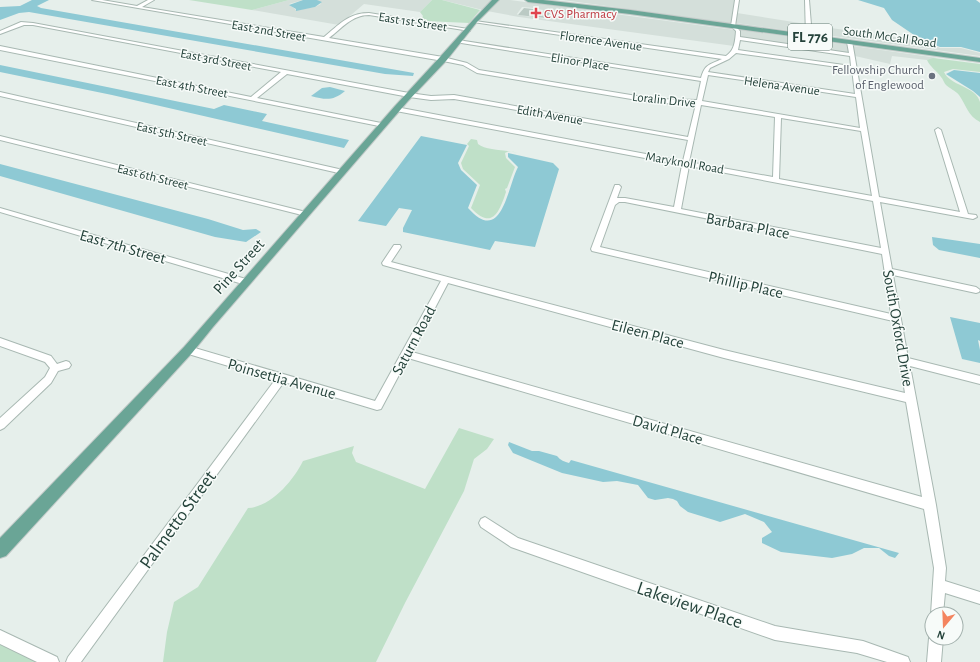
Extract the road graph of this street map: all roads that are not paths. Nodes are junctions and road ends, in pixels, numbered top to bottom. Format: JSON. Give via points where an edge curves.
{"nodes":[{"id":1,"x":94,"y":0,"type":"edge"},
{"id":2,"x":152,"y":0,"type":"edge"},
{"id":3,"x":496,"y":0,"type":"edge"},
{"id":4,"x":528,"y":0,"type":"edge"},
{"id":5,"x":550,"y":0,"type":"edge"},
{"id":6,"x":737,"y":0,"type":"edge"},
{"id":7,"x":807,"y":0,"type":"edge"},
{"id":8,"x":138,"y":7,"type":"junction"},
{"id":9,"x":630,"y":12,"type":"junction"},
{"id":10,"x":475,"y":22,"type":"junction"},
{"id":11,"x":733,"y":26,"type":"junction"},
{"id":12,"x":468,"y":30,"type":"junction"},
{"id":13,"x":0,"y":33,"type":"edge"},
{"id":14,"x":809,"y":37,"type":"junction"},
{"id":15,"x":738,"y":38,"type":"junction"},
{"id":16,"x":325,"y":39,"type":"junction"},
{"id":17,"x":458,"y":42,"type":"junction"},
{"id":18,"x":850,"y":42,"type":"junction"},
{"id":19,"x":0,"y":48,"type":"edge"},
{"id":20,"x":736,"y":51,"type":"junction"},
{"id":21,"x":852,"y":55,"type":"junction"},
{"id":22,"x":727,"y":58,"type":"junction"},
{"id":23,"x":443,"y":59,"type":"junction"},
{"id":24,"x":980,"y":60,"type":"edge"},
{"id":25,"x":854,"y":68,"type":"junction"},
{"id":26,"x":285,"y":72,"type":"junction"},
{"id":27,"x":705,"y":73,"type":"junction"},
{"id":28,"x":703,"y":80,"type":"junction"},
{"id":29,"x":0,"y":94,"type":"edge"},
{"id":30,"x":409,"y":95,"type":"junction"},
{"id":31,"x":859,"y":96,"type":"junction"},
{"id":32,"x":253,"y":98,"type":"junction"},
{"id":33,"x":698,"y":102,"type":"junction"},
{"id":34,"x":396,"y":109,"type":"junction"},
{"id":35,"x":778,"y":116,"type":"junction"},
{"id":36,"x":384,"y":125,"type":"junction"},
{"id":37,"x":864,"y":130,"type":"junction"},
{"id":38,"x":938,"y":130,"type":"dead end"},
{"id":39,"x":0,"y":138,"type":"edge"},
{"id":40,"x":691,"y":139,"type":"junction"},
{"id":41,"x":686,"y":162,"type":"junction"},
{"id":42,"x":343,"y":172,"type":"junction"},
{"id":43,"x":776,"y":179,"type":"junction"},
{"id":44,"x":617,"y":187,"type":"dead end"},
{"id":45,"x":877,"y":199,"type":"junction"},
{"id":46,"x":612,"y":204,"type":"junction"},
{"id":47,"x":0,"y":210,"type":"edge"},
{"id":48,"x":677,"y":210,"type":"junction"},
{"id":49,"x":306,"y":214,"type":"junction"},
{"id":50,"x":965,"y":215,"type":"junction"},
{"id":51,"x":973,"y":216,"type":"dead end"},
{"id":52,"x":396,"y":247,"type":"dead end"},
{"id":53,"x":886,"y":252,"type":"junction"},
{"id":54,"x":889,"y":271,"type":"junction"},
{"id":55,"x":445,"y":280,"type":"junction"},
{"id":56,"x":246,"y":282,"type":"junction"},
{"id":57,"x":976,"y":290,"type":"dead end"},
{"id":58,"x":896,"y":318,"type":"junction"},
{"id":59,"x":0,"y":342,"type":"edge"},
{"id":60,"x":188,"y":350,"type":"junction"},
{"id":61,"x":406,"y":354,"type":"junction"},
{"id":62,"x":905,"y":361,"type":"junction"},
{"id":63,"x":66,"y":365,"type":"dead end"},
{"id":64,"x":55,"y":368,"type":"junction"},
{"id":65,"x":282,"y":377,"type":"junction"},
{"id":66,"x":980,"y":380,"type":"edge"},
{"id":67,"x":911,"y":399,"type":"junction"},
{"id":68,"x":379,"y":403,"type":"joint"},
{"id":69,"x":0,"y":425,"type":"edge"},
{"id":70,"x":930,"y":505,"type":"junction"},
{"id":71,"x":485,"y":523,"type":"dead end"},
{"id":72,"x":0,"y":550,"type":"edge"},
{"id":73,"x":939,"y":585,"type":"junction"},
{"id":74,"x":980,"y":598,"type":"edge"},
{"id":75,"x":938,"y":606,"type":"edge"},
{"id":76,"x":0,"y":637,"type":"edge"},
{"id":77,"x":935,"y":646,"type":"edge"},
{"id":78,"x":52,"y":662,"type":"edge"},
{"id":79,"x":73,"y":662,"type":"edge"},
{"id":80,"x":903,"y":662,"type":"edge"},
{"id":81,"x":934,"y":662,"type":"edge"}],
"edges":[{"from":1,"to":8,"type":"street","name":"East 2nd Street"},
{"from":2,"to":8,"type":"street"},
{"from":3,"to":10,"type":"main road","name":"Pine Street"},
{"from":4,"to":9,"type":"main road","name":"South McCall Road","number":"FL 776"},
{"from":5,"to":9,"type":"main road","name":"South McCall Road","number":"FL 776"},
{"from":6,"to":11,"type":"street"},
{"from":7,"to":14,"type":"street"},
{"from":8,"to":16,"type":"street","name":"East 2nd Street"},
{"from":9,"to":11,"type":"main road","name":"South McCall Road","number":"FL 776"},
{"from":10,"to":12,"type":"main road","name":"Pine Street"},
{"from":10,"to":22,"type":"street","name":"Florence Avenue"},
{"from":11,"to":14,"type":"main road","name":"South McCall Road","number":"FL 776"},
{"from":11,"to":15,"type":"street","via":[[738,30]]},
{"from":12,"to":16,"type":"street","name":"East 1st Street","via":[[359,14]]},
{"from":12,"to":17,"type":"main road","name":"Pine Street"},
{"from":13,"to":26,"type":"street","name":"East 3rd Street","via":[[23,24]]},
{"from":14,"to":18,"type":"main road","name":"South McCall Road","number":"FL 776"},
{"from":15,"to":20,"type":"street"},
{"from":15,"to":21,"type":"street"},
{"from":16,"to":23,"type":"street","name":"East 2nd Street"},
{"from":17,"to":23,"type":"main road","name":"Pine Street"},
{"from":17,"to":28,"type":"street","name":"Elinor Place"},
{"from":18,"to":21,"type":"street","name":"South Oxford Drive"},
{"from":18,"to":24,"type":"main road","name":"South McCall Road","number":"FL 776"},
{"from":19,"to":32,"type":"street","name":"East 4th Street"},
{"from":20,"to":22,"type":"street"},
{"from":20,"to":25,"type":"street"},
{"from":21,"to":25,"type":"street","name":"South Oxford Drive"},
{"from":22,"to":27,"type":"street","via":[[708,68]]},
{"from":23,"to":30,"type":"main road","name":"Pine Street"},
{"from":23,"to":33,"type":"street","name":"Loralin Drive","via":[[464,64],[477,71],[655,101]]},
{"from":25,"to":31,"type":"street","name":"South Oxford Drive"},
{"from":26,"to":30,"type":"street","name":"East 3rd Street"},
{"from":26,"to":32,"type":"street"},
{"from":27,"to":28,"type":"street"},
{"from":27,"to":31,"type":"street","name":"Helena Avenue"},
{"from":28,"to":33,"type":"street"},
{"from":29,"to":42,"type":"street","name":"East 5th Street"},
{"from":30,"to":34,"type":"main road","name":"Pine Street"},
{"from":30,"to":40,"type":"street","name":"Edith Avenue","via":[[431,98],[454,97]]},
{"from":31,"to":37,"type":"street","name":"South Oxford Drive"},
{"from":32,"to":36,"type":"street","name":"East 4th Street"},
{"from":33,"to":35,"type":"street","name":"Loralin Drive"},
{"from":33,"to":40,"type":"street"},
{"from":34,"to":36,"type":"main road","name":"Pine Street"},
{"from":34,"to":41,"type":"street","name":"Maryknoll Road"},
{"from":35,"to":37,"type":"street","name":"Loralin Drive"},
{"from":35,"to":43,"type":"street"},
{"from":36,"to":42,"type":"main road","name":"Pine Street"},
{"from":37,"to":45,"type":"street","name":"South Oxford Drive"},
{"from":38,"to":50,"type":"street"},
{"from":39,"to":49,"type":"street","name":"East 6th Street"},
{"from":40,"to":41,"type":"street"},
{"from":41,"to":43,"type":"street","name":"Maryknoll Road"},
{"from":41,"to":48,"type":"street"},
{"from":42,"to":49,"type":"main road","name":"Pine Street"},
{"from":43,"to":45,"type":"street","name":"Maryknoll Road"},
{"from":44,"to":46,"type":"street"},
{"from":45,"to":50,"type":"street","name":"Maryknoll Road"},
{"from":45,"to":53,"type":"street","name":"South Oxford Drive"},
{"from":46,"to":48,"type":"street","name":"Barbara Place","via":[[617,200],[625,200]]},
{"from":46,"to":58,"type":"street","name":"Phillip Place","via":[[595,249]]},
{"from":47,"to":56,"type":"street","name":"East 7th Street"},
{"from":48,"to":53,"type":"street","name":"Barbara Place"},
{"from":49,"to":56,"type":"main road","name":"Pine Street"},
{"from":50,"to":51,"type":"street","name":"Maryknoll Road"},
{"from":52,"to":55,"type":"street","name":"Eileen Place","via":[[386,263]]},
{"from":53,"to":54,"type":"street","name":"South Oxford Drive"},
{"from":54,"to":57,"type":"street"},
{"from":54,"to":58,"type":"street","name":"South Oxford Drive"},
{"from":55,"to":61,"type":"street","name":"Saturn Road"},
{"from":55,"to":67,"type":"street","name":"Eileen Place","via":[[724,354]]},
{"from":56,"to":60,"type":"main road","name":"Pine Street"},
{"from":58,"to":62,"type":"street","name":"South Oxford Drive"},
{"from":59,"to":64,"type":"street","via":[[48,360]]},
{"from":60,"to":65,"type":"street","name":"Poinsettia Avenue"},
{"from":60,"to":72,"type":"main road","name":"Pine Street"},
{"from":61,"to":68,"type":"street","name":"Saturn Road"},
{"from":61,"to":70,"type":"street","name":"David Place"},
{"from":62,"to":66,"type":"street"},
{"from":62,"to":67,"type":"street","name":"South Oxford Drive"},
{"from":63,"to":64,"type":"street"},
{"from":64,"to":69,"type":"street","via":[[48,380]]},
{"from":65,"to":68,"type":"street","name":"Poinsettia Avenue"},
{"from":65,"to":79,"type":"street","name":"Palmetto Street"},
{"from":67,"to":70,"type":"street","name":"South Oxford Drive"},
{"from":70,"to":73,"type":"street","name":"South Oxford Drive","via":[[940,568]]},
{"from":71,"to":80,"type":"street","name":"Lakeview Place","via":[[515,543],[775,633],[798,639],[874,650]]},
{"from":73,"to":74,"type":"street"},
{"from":73,"to":75,"type":"street","name":"South Oxford Drive"},
{"from":76,"to":78,"type":"street"},
{"from":77,"to":81,"type":"street"}]}
